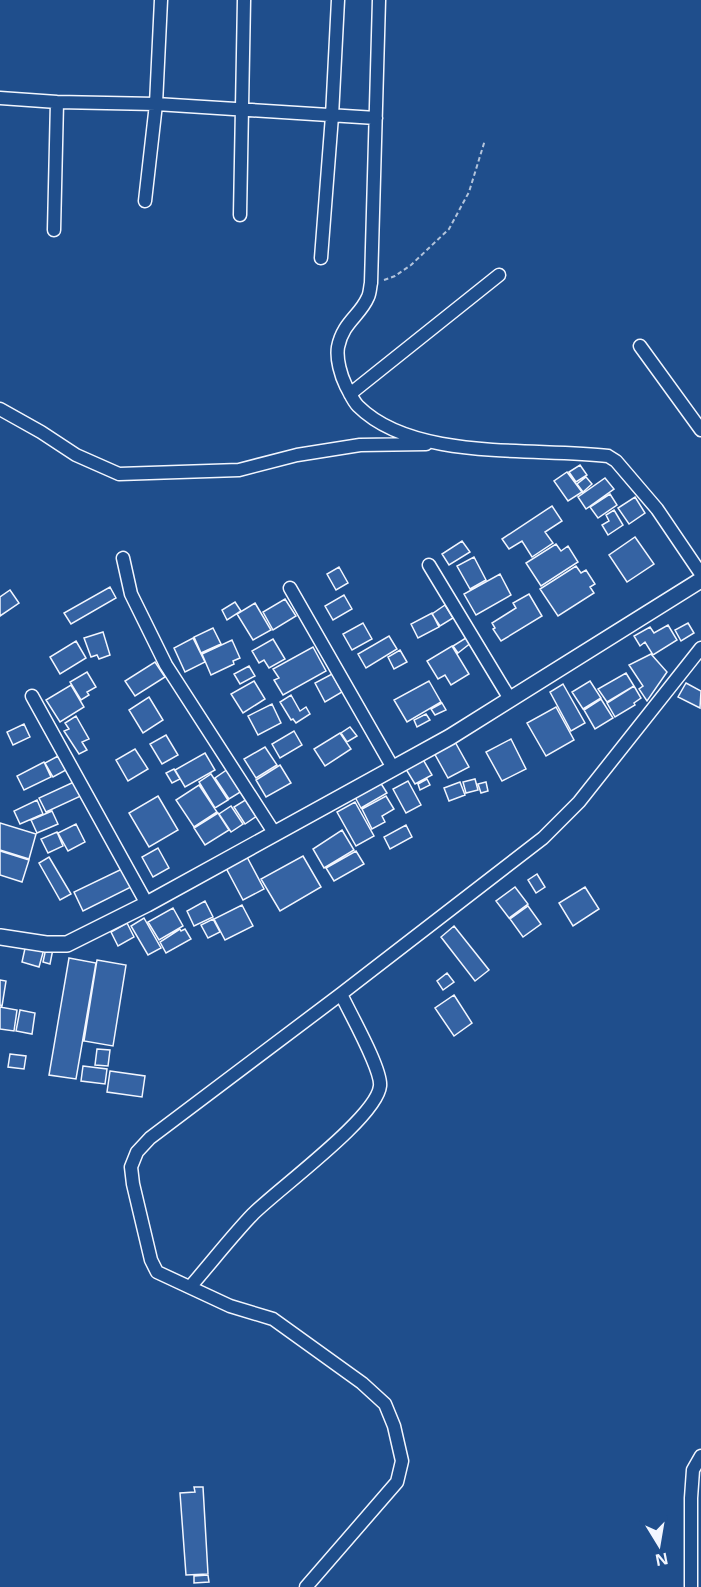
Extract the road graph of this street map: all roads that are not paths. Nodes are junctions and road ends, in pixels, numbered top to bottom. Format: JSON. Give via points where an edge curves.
{"nodes":[{"id":1,"x":161,"y":0,"type":"edge"},
{"id":2,"x":243,"y":0,"type":"edge"},
{"id":3,"x":338,"y":0,"type":"edge"},
{"id":4,"x":379,"y":0,"type":"edge"},
{"id":5,"x":0,"y":98,"type":"edge"},
{"id":6,"x":57,"y":102,"type":"junction"},
{"id":7,"x":156,"y":104,"type":"junction"},
{"id":8,"x":240,"y":110,"type":"junction"},
{"id":9,"x":332,"y":116,"type":"junction"},
{"id":10,"x":376,"y":118,"type":"junction"},
{"id":11,"x":145,"y":201,"type":"dead end"},
{"id":12,"x":240,"y":215,"type":"dead end"},
{"id":13,"x":54,"y":230,"type":"dead end"},
{"id":14,"x":321,"y":258,"type":"dead end"},
{"id":15,"x":499,"y":275,"type":"dead end"},
{"id":16,"x":640,"y":346,"type":"dead end"},
{"id":17,"x":350,"y":394,"type":"junction"},
{"id":18,"x":0,"y":409,"type":"edge"},
{"id":19,"x":701,"y":430,"type":"edge"},
{"id":20,"x":448,"y":444,"type":"junction"},
{"id":21,"x":123,"y":558,"type":"dead end"},
{"id":22,"x":429,"y":566,"type":"dead end"},
{"id":23,"x":701,"y":574,"type":"edge"},
{"id":24,"x":701,"y":580,"type":"edge"},
{"id":25,"x":290,"y":588,"type":"dead end"},
{"id":26,"x":701,"y":648,"type":"edge"},
{"id":27,"x":32,"y":696,"type":"dead end"},
{"id":28,"x":510,"y":699,"type":"junction"},
{"id":29,"x":393,"y":768,"type":"junction"},
{"id":30,"x":275,"y":834,"type":"junction"},
{"id":31,"x":147,"y":904,"type":"junction"},
{"id":32,"x":0,"y":937,"type":"edge"},
{"id":33,"x":341,"y":994,"type":"junction"},
{"id":34,"x":190,"y":1287,"type":"junction"},
{"id":35,"x":701,"y":1456,"type":"edge"},
{"id":36,"x":306,"y":1587,"type":"edge"},
{"id":37,"x":691,"y":1587,"type":"edge"}],
"edges":[{"from":1,"to":7,"type":"street"},
{"from":2,"to":8,"type":"street"},
{"from":3,"to":9,"type":"street"},
{"from":4,"to":10,"type":"street"},
{"from":5,"to":6,"type":"street"},
{"from":6,"to":7,"type":"street"},
{"from":6,"to":13,"type":"street"},
{"from":7,"to":8,"type":"street"},
{"from":7,"to":11,"type":"street"},
{"from":8,"to":9,"type":"street"},
{"from":8,"to":12,"type":"street"},
{"from":9,"to":10,"type":"street"},
{"from":9,"to":14,"type":"street"},
{"from":10,"to":17,"type":"street","via":[[371,283],[368,297],[344,327],[338,348]]},
{"from":15,"to":17,"type":"street"},
{"from":16,"to":19,"type":"street"},
{"from":17,"to":20,"type":"street","via":[[356,405],[378,423]]},
{"from":18,"to":20,"type":"street","via":[[76,455],[119,474],[239,470],[360,445]]},
{"from":20,"to":23,"type":"street","via":[[492,451],[608,456],[657,509]]},
{"from":21,"to":30,"type":"street","via":[[131,594],[166,665]]},
{"from":22,"to":28,"type":"street"},
{"from":24,"to":28,"type":"street"},
{"from":25,"to":29,"type":"street"},
{"from":26,"to":33,"type":"street","via":[[579,802],[543,838]]},
{"from":27,"to":31,"type":"street"},
{"from":28,"to":29,"type":"street"},
{"from":29,"to":30,"type":"street"},
{"from":30,"to":31,"type":"street"},
{"from":31,"to":32,"type":"street","via":[[67,944]]},
{"from":33,"to":34,"type":"street","via":[[376,1067],[381,1085],[375,1101],[340,1138],[253,1214]]},
{"from":33,"to":34,"type":"street","via":[[150,1138],[137,1152],[131,1167],[133,1184],[151,1260],[158,1272]]},
{"from":34,"to":36,"type":"street","via":[[273,1320],[362,1383],[385,1404],[391,1419],[402,1461],[397,1482]]},
{"from":35,"to":37,"type":"street","via":[[693,1470]]}]}
